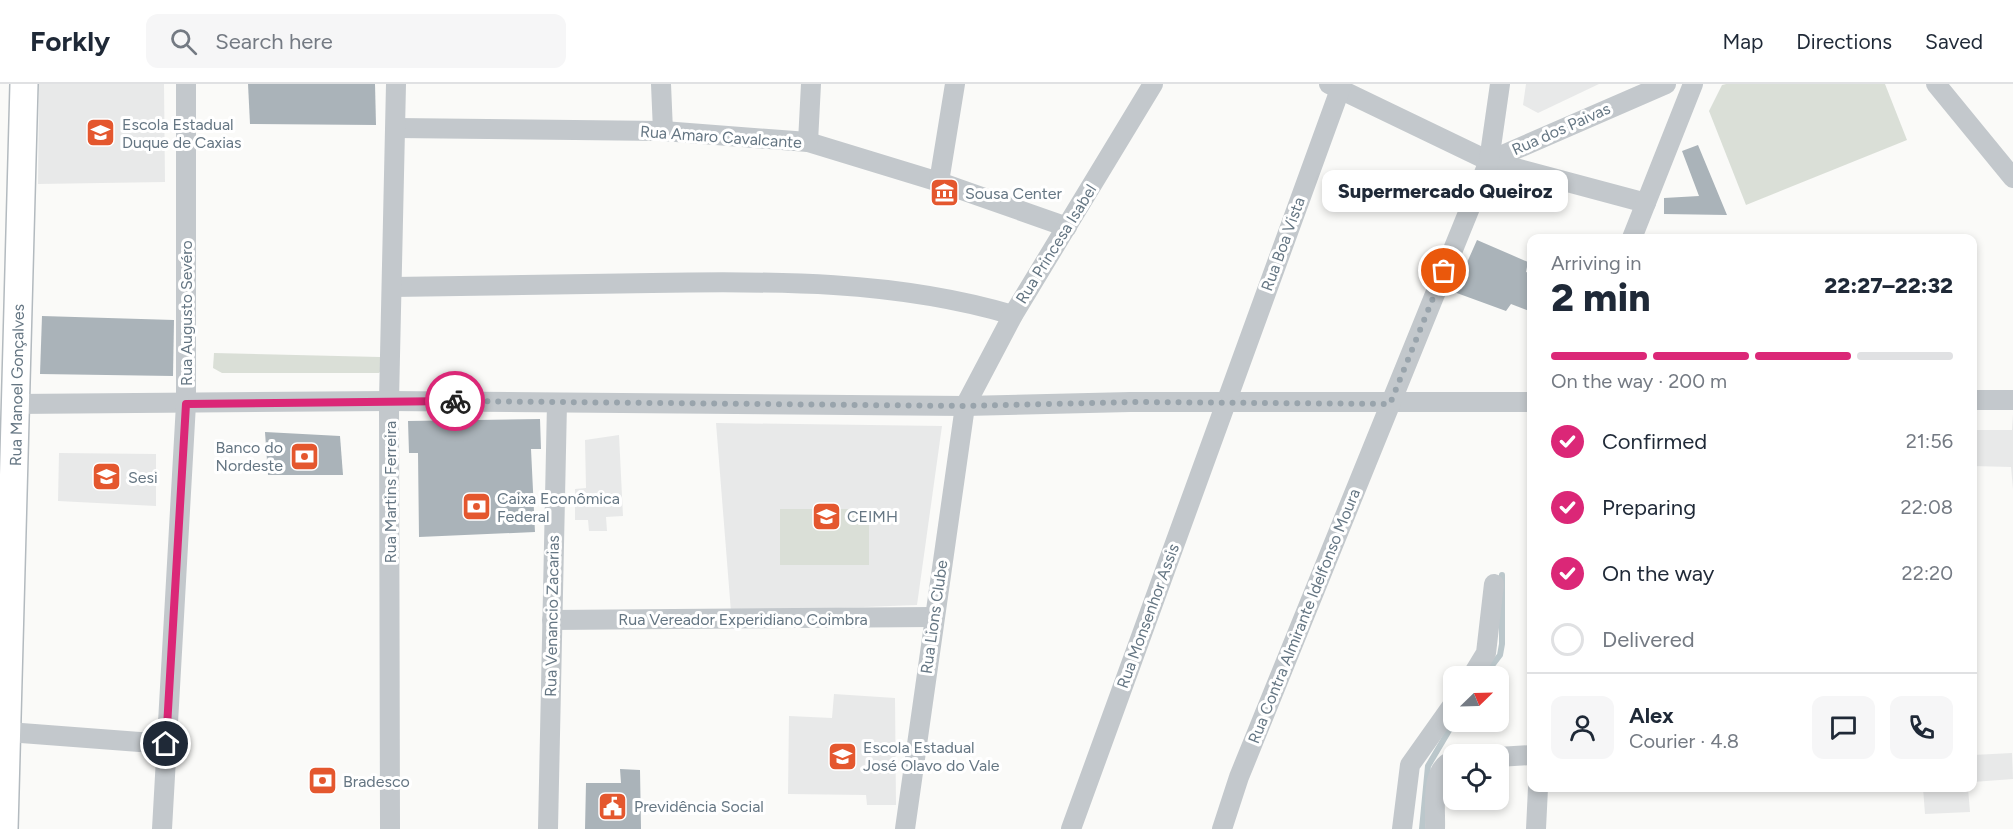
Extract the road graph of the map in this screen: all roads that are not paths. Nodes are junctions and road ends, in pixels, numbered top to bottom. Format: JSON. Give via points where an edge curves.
{"nodes":[{"id":1,"x":24,"y":84,"type":"edge"},
{"id":2,"x":186,"y":84,"type":"edge"},
{"id":3,"x":396,"y":84,"type":"edge"},
{"id":4,"x":661,"y":84,"type":"edge"},
{"id":5,"x":811,"y":84,"type":"edge"},
{"id":6,"x":956,"y":84,"type":"edge"},
{"id":7,"x":1153,"y":84,"type":"edge"},
{"id":8,"x":1500,"y":84,"type":"edge"},
{"id":9,"x":1666,"y":84,"type":"edge"},
{"id":10,"x":1693,"y":84,"type":"edge"},
{"id":11,"x":1936,"y":84,"type":"edge"},
{"id":12,"x":1336,"y":86,"type":"edge"},
{"id":13,"x":397,"y":128,"type":"junction"},
{"id":14,"x":663,"y":131,"type":"junction"},
{"id":15,"x":808,"y":142,"type":"junction"},
{"id":16,"x":1489,"y":161,"type":"junction"},
{"id":17,"x":2013,"y":178,"type":"edge"},
{"id":18,"x":939,"y":182,"type":"junction"},
{"id":19,"x":1646,"y":203,"type":"junction"},
{"id":20,"x":1067,"y":227,"type":"junction"},
{"id":21,"x":1634,"y":234,"type":"edge"},
{"id":22,"x":393,"y":287,"type":"junction"},
{"id":23,"x":1013,"y":315,"type":"junction"},
{"id":24,"x":2013,"y":399,"type":"edge"},
{"id":25,"x":389,"y":400,"type":"junction"},
{"id":26,"x":1977,"y":400,"type":"edge"},
{"id":27,"x":1527,"y":402,"type":"edge"},
{"id":28,"x":557,"y":403,"type":"junction"},
{"id":29,"x":16,"y":404,"type":"junction"},
{"id":30,"x":186,"y":404,"type":"junction"},
{"id":31,"x":1225,"y":404,"type":"junction"},
{"id":32,"x":1390,"y":404,"type":"junction"},
{"id":33,"x":965,"y":406,"type":"junction"},
{"id":34,"x":6,"y":567,"type":"edge"},
{"id":35,"x":1494,"y":584,"type":"dead end"},
{"id":36,"x":933,"y":617,"type":"junction"},
{"id":37,"x":552,"y":620,"type":"junction"},
{"id":38,"x":1478,"y":666,"type":"edge"},
{"id":39,"x":1443,"y":718,"type":"edge"},
{"id":40,"x":8,"y":732,"type":"junction"},
{"id":41,"x":166,"y":744,"type":"junction"},
{"id":42,"x":1527,"y":755,"type":"edge"},
{"id":43,"x":1509,"y":756,"type":"edge"},
{"id":44,"x":1443,"y":767,"type":"edge"},
{"id":45,"x":1538,"y":792,"type":"edge"},
{"id":46,"x":4,"y":829,"type":"edge"},
{"id":47,"x":162,"y":829,"type":"edge"},
{"id":48,"x":390,"y":829,"type":"edge"},
{"id":49,"x":548,"y":829,"type":"edge"},
{"id":50,"x":905,"y":829,"type":"edge"},
{"id":51,"x":1071,"y":829,"type":"edge"},
{"id":52,"x":1222,"y":829,"type":"edge"},
{"id":53,"x":1402,"y":829,"type":"edge"},
{"id":54,"x":1434,"y":829,"type":"edge"},
{"id":55,"x":1536,"y":829,"type":"edge"}],
"edges":[{"from":1,"to":29,"type":"street","name":"Rua Manoel Gonçalves"},
{"from":2,"to":30,"type":"street","name":"Rua Augusto Sevéro"},
{"from":3,"to":13,"type":"street","name":"Rua Martins Ferreira"},
{"from":4,"to":14,"type":"street"},
{"from":5,"to":15,"type":"street"},
{"from":6,"to":18,"type":"street"},
{"from":7,"to":20,"type":"street","name":"Rua Princesa Isabel"},
{"from":8,"to":16,"type":"street","name":"Rua Contra Almirante Idelfonso Moura"},
{"from":9,"to":16,"type":"street","name":"Rua dos Paivas"},
{"from":10,"to":19,"type":"street"},
{"from":11,"to":17,"type":"street"},
{"from":12,"to":16,"type":"street"},
{"from":12,"to":31,"type":"street","name":"Rua Boa Vista"},
{"from":13,"to":14,"type":"street","name":"Rua Amaro Cavalcante"},
{"from":13,"to":22,"type":"street","name":"Rua Martins Ferreira"},
{"from":14,"to":15,"type":"street","name":"Rua Amaro Cavalcante"},
{"from":15,"to":18,"type":"street","name":"Rua Amaro Cavalcante"},
{"from":16,"to":19,"type":"street"},
{"from":16,"to":32,"type":"street","name":"Rua Contra Almirante Idelfonso Moura"},
{"from":18,"to":20,"type":"street","name":"Rua Amaro Cavalcante"},
{"from":19,"to":21,"type":"street"},
{"from":20,"to":23,"type":"street","name":"Rua Princesa Isabel"},
{"from":22,"to":23,"type":"street","via":[[826,284],[941,296]]},
{"from":22,"to":25,"type":"street","name":"Rua Martins Ferreira"},
{"from":23,"to":33,"type":"street","name":"Rua Princesa Isabel"},
{"from":24,"to":26,"type":"street"},
{"from":25,"to":28,"type":"street"},
{"from":25,"to":30,"type":"street"},
{"from":25,"to":48,"type":"street","name":"Rua Martins Ferreira"},
{"from":27,"to":32,"type":"street"},
{"from":28,"to":33,"type":"street"},
{"from":28,"to":37,"type":"street","name":"Rua Venancio Zacarias"},
{"from":29,"to":30,"type":"street"},
{"from":29,"to":34,"type":"street","name":"Rua Manoel Gonçalves"},
{"from":30,"to":41,"type":"street","name":"Rua Augusto Sevéro"},
{"from":31,"to":32,"type":"street"},
{"from":31,"to":33,"type":"street"},
{"from":31,"to":51,"type":"street","name":"Rua Monsenhor Assis"},
{"from":32,"to":52,"type":"street","name":"Rua Contra Almirante Idelfonso Moura","via":[[1239,777]]},
{"from":33,"to":36,"type":"street","name":"Rua Lions Clube"},
{"from":34,"to":40,"type":"street","name":"Rua Manoel Gonçalves"},
{"from":35,"to":38,"type":"street","via":[[1486,653]]},
{"from":36,"to":37,"type":"street","name":"Rua Vereador Experidiano Coimbra"},
{"from":36,"to":50,"type":"street","name":"Rua Lions Clube"},
{"from":37,"to":49,"type":"street","name":"Rua Venancio Zacarias"},
{"from":39,"to":53,"type":"street","via":[[1410,765]]},
{"from":40,"to":41,"type":"street"},
{"from":40,"to":46,"type":"street","name":"Rua Manoel Gonçalves"},
{"from":41,"to":47,"type":"street","name":"Rua Augusto Sevéro"},
{"from":42,"to":43,"type":"street"},
{"from":44,"to":54,"type":"street","via":[[1438,772]]},
{"from":45,"to":55,"type":"street"}]}
